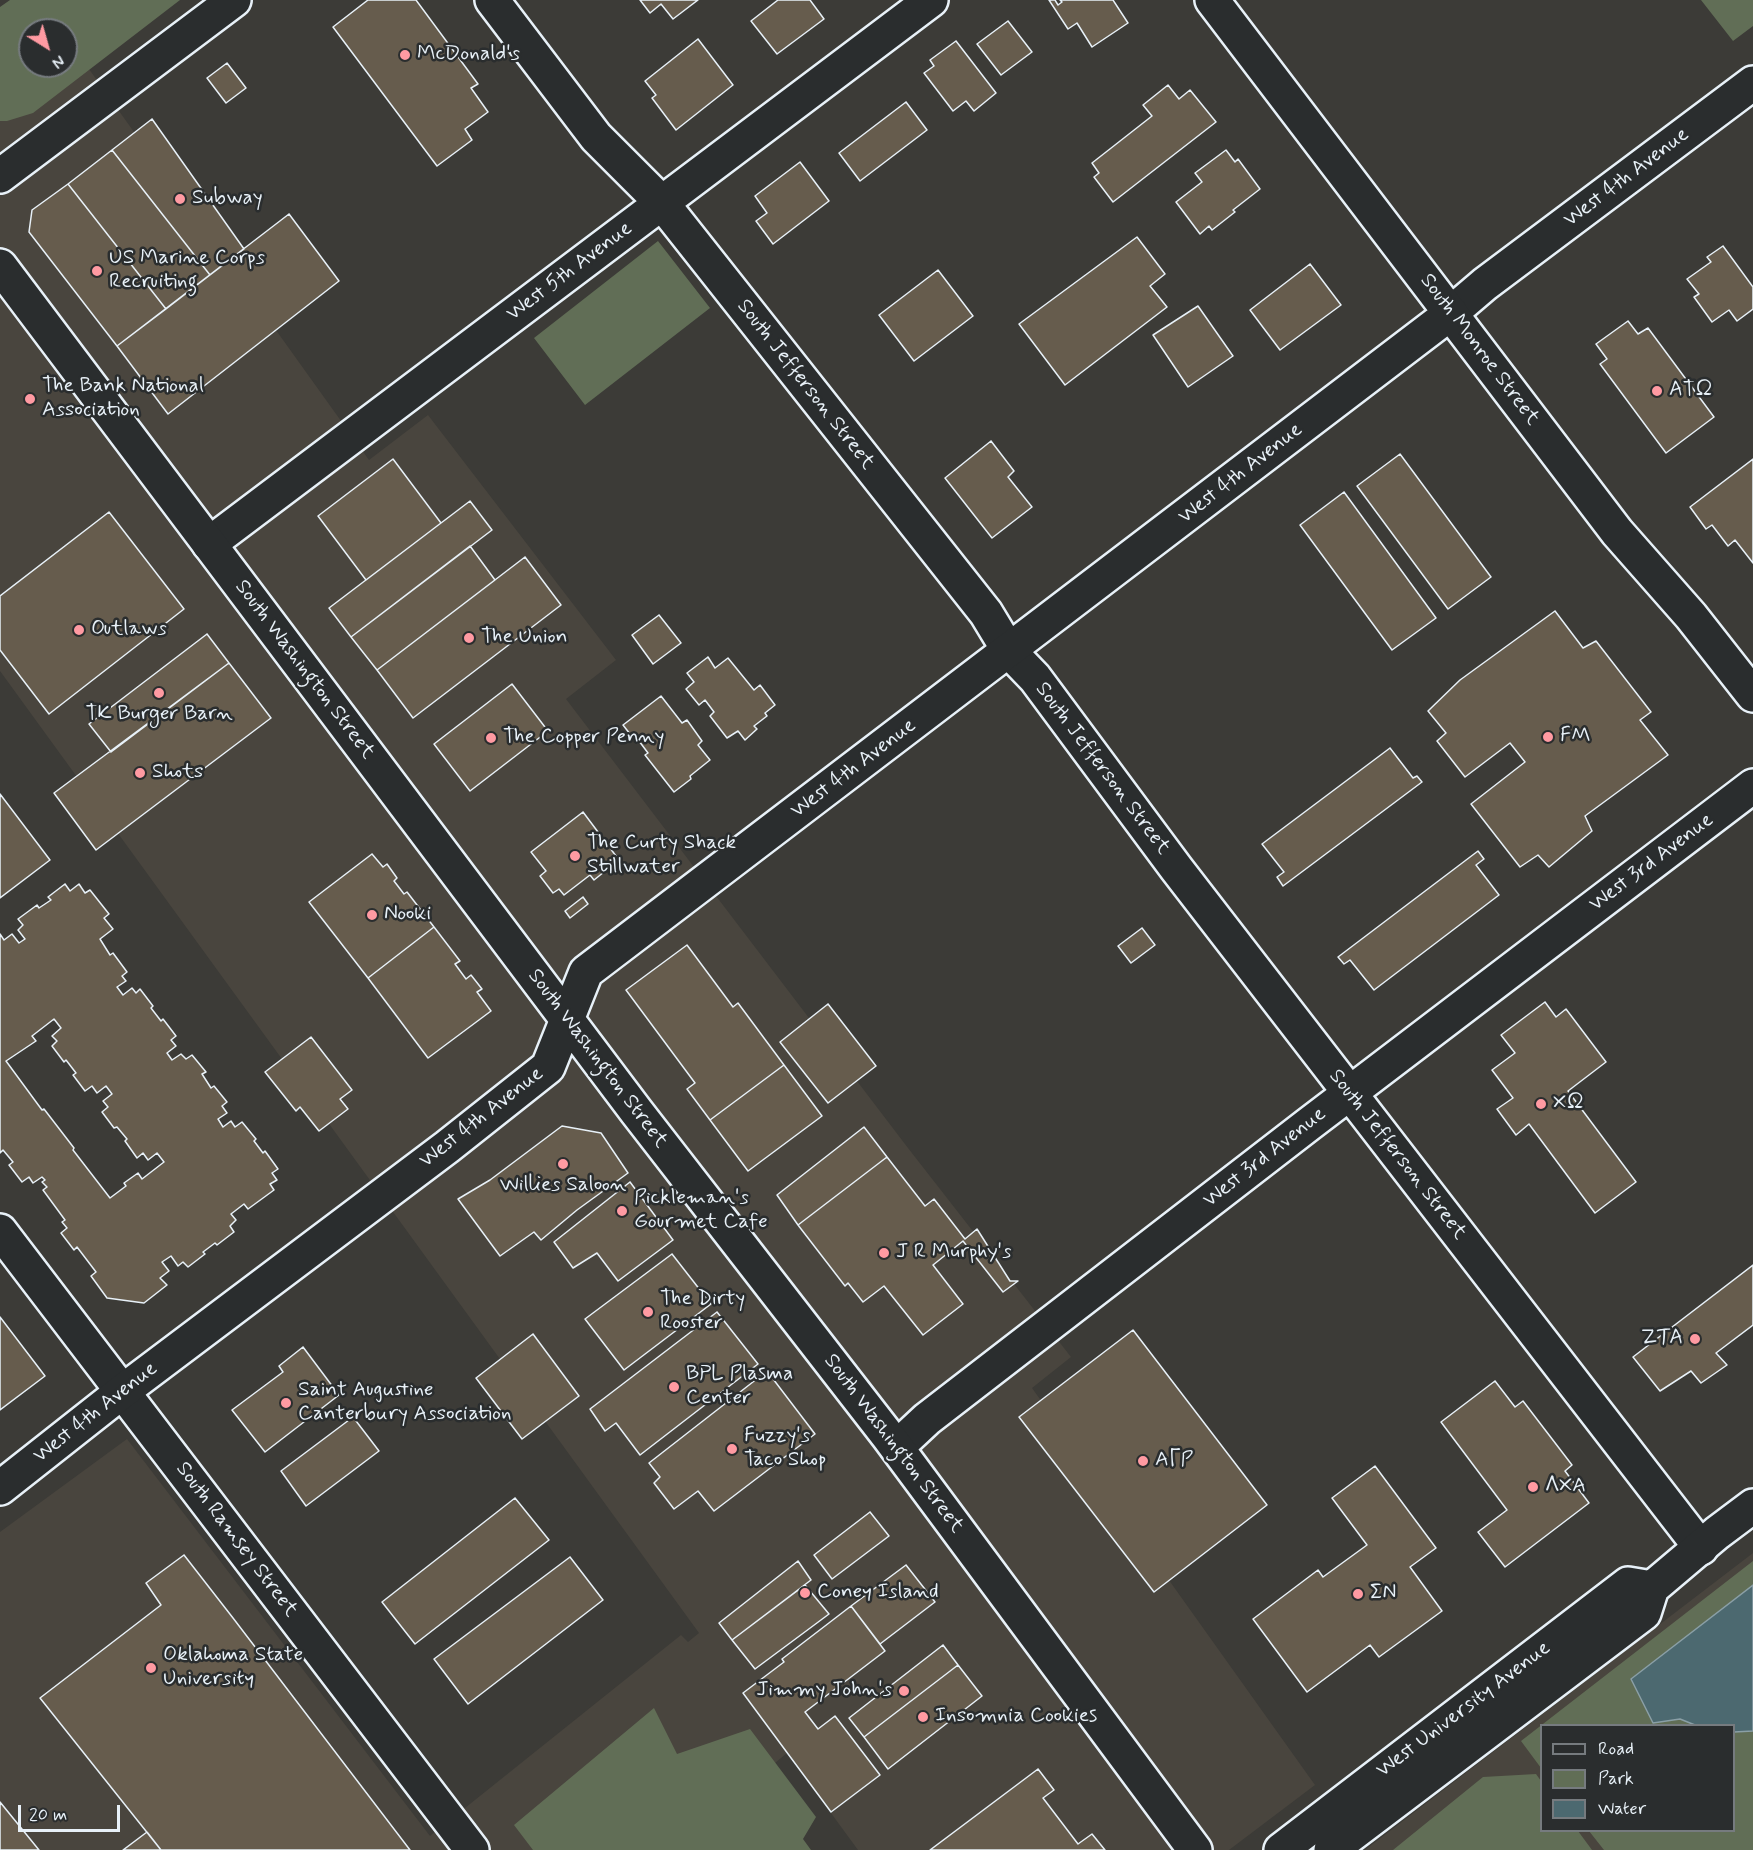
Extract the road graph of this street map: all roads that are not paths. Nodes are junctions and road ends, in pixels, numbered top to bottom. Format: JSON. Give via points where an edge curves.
{"nodes":[{"id":1,"x":234,"y":0,"type":"edge"},
{"id":2,"x":492,"y":0,"type":"edge"},
{"id":3,"x":932,"y":0,"type":"edge"},
{"id":4,"x":1212,"y":0,"type":"edge"},
{"id":5,"x":1753,"y":83,"type":"edge"},
{"id":6,"x":0,"y":176,"type":"edge"},
{"id":7,"x":662,"y":203,"type":"junction"},
{"id":8,"x":0,"y":266,"type":"edge"},
{"id":9,"x":1451,"y":313,"type":"junction"},
{"id":10,"x":209,"y":544,"type":"junction"},
{"id":11,"x":1009,"y":651,"type":"junction"},
{"id":12,"x":1753,"y":695,"type":"edge"},
{"id":13,"x":1753,"y":786,"type":"edge"},
{"id":14,"x":568,"y":1020,"type":"junction"},
{"id":15,"x":1350,"y":1093,"type":"junction"},
{"id":16,"x":0,"y":1231,"type":"edge"},
{"id":17,"x":123,"y":1391,"type":"junction"},
{"id":18,"x":897,"y":1447,"type":"junction"},
{"id":19,"x":0,"y":1488,"type":"edge"},
{"id":20,"x":1753,"y":1506,"type":"edge"},
{"id":21,"x":1701,"y":1548,"type":"junction"},
{"id":22,"x":1652,"y":1588,"type":"junction"},
{"id":23,"x":472,"y":1850,"type":"edge"},
{"id":24,"x":1195,"y":1850,"type":"edge"},
{"id":25,"x":1281,"y":1850,"type":"edge"},
{"id":26,"x":1331,"y":1850,"type":"edge"}],
"edges":[{"from":1,"to":6,"type":"street"},
{"from":2,"to":7,"type":"street","name":"South Jefferson Street","via":[[596,137]]},
{"from":3,"to":7,"type":"street","name":"West 5th Avenue"},
{"from":4,"to":9,"type":"street","name":"South Monroe Street"},
{"from":5,"to":9,"type":"street","name":"West 4th Avenue"},
{"from":7,"to":10,"type":"street","name":"West 5th Avenue"},
{"from":7,"to":11,"type":"street","name":"South Jefferson Street","via":[[986,613]]},
{"from":8,"to":10,"type":"street","name":"South Washington Street"},
{"from":9,"to":11,"type":"street","name":"West 4th Avenue"},
{"from":9,"to":12,"type":"street","name":"South Monroe Street","via":[[1617,532],[1691,616]]},
{"from":10,"to":14,"type":"street","name":"South Washington Street"},
{"from":11,"to":14,"type":"street","name":"West 4th Avenue","via":[[586,972]]},
{"from":11,"to":15,"type":"street","name":"South Jefferson Street","via":[[1035,678]]},
{"from":13,"to":15,"type":"street","name":"West 3rd Avenue"},
{"from":14,"to":17,"type":"street","name":"West 4th Avenue","via":[[548,1067]]},
{"from":14,"to":18,"type":"street","name":"South Washington Street"},
{"from":15,"to":18,"type":"street","name":"West 3rd Avenue","via":[[927,1419]]},
{"from":15,"to":21,"type":"street","name":"South Jefferson Street"},
{"from":16,"to":17,"type":"street","name":"South Ramsey Street"},
{"from":17,"to":19,"type":"street","name":"West 4th Avenue"},
{"from":17,"to":23,"type":"street","name":"South Ramsey Street"},
{"from":18,"to":24,"type":"street","name":"South Washington Street"},
{"from":20,"to":21,"type":"street","name":"West University Avenue"},
{"from":21,"to":22,"type":"street","name":"West University Avenue"},
{"from":22,"to":25,"type":"street","name":"West University Avenue","via":[[1628,1584]]},
{"from":22,"to":26,"type":"street","name":"West University Avenue","via":[[1644,1613]]}]}
